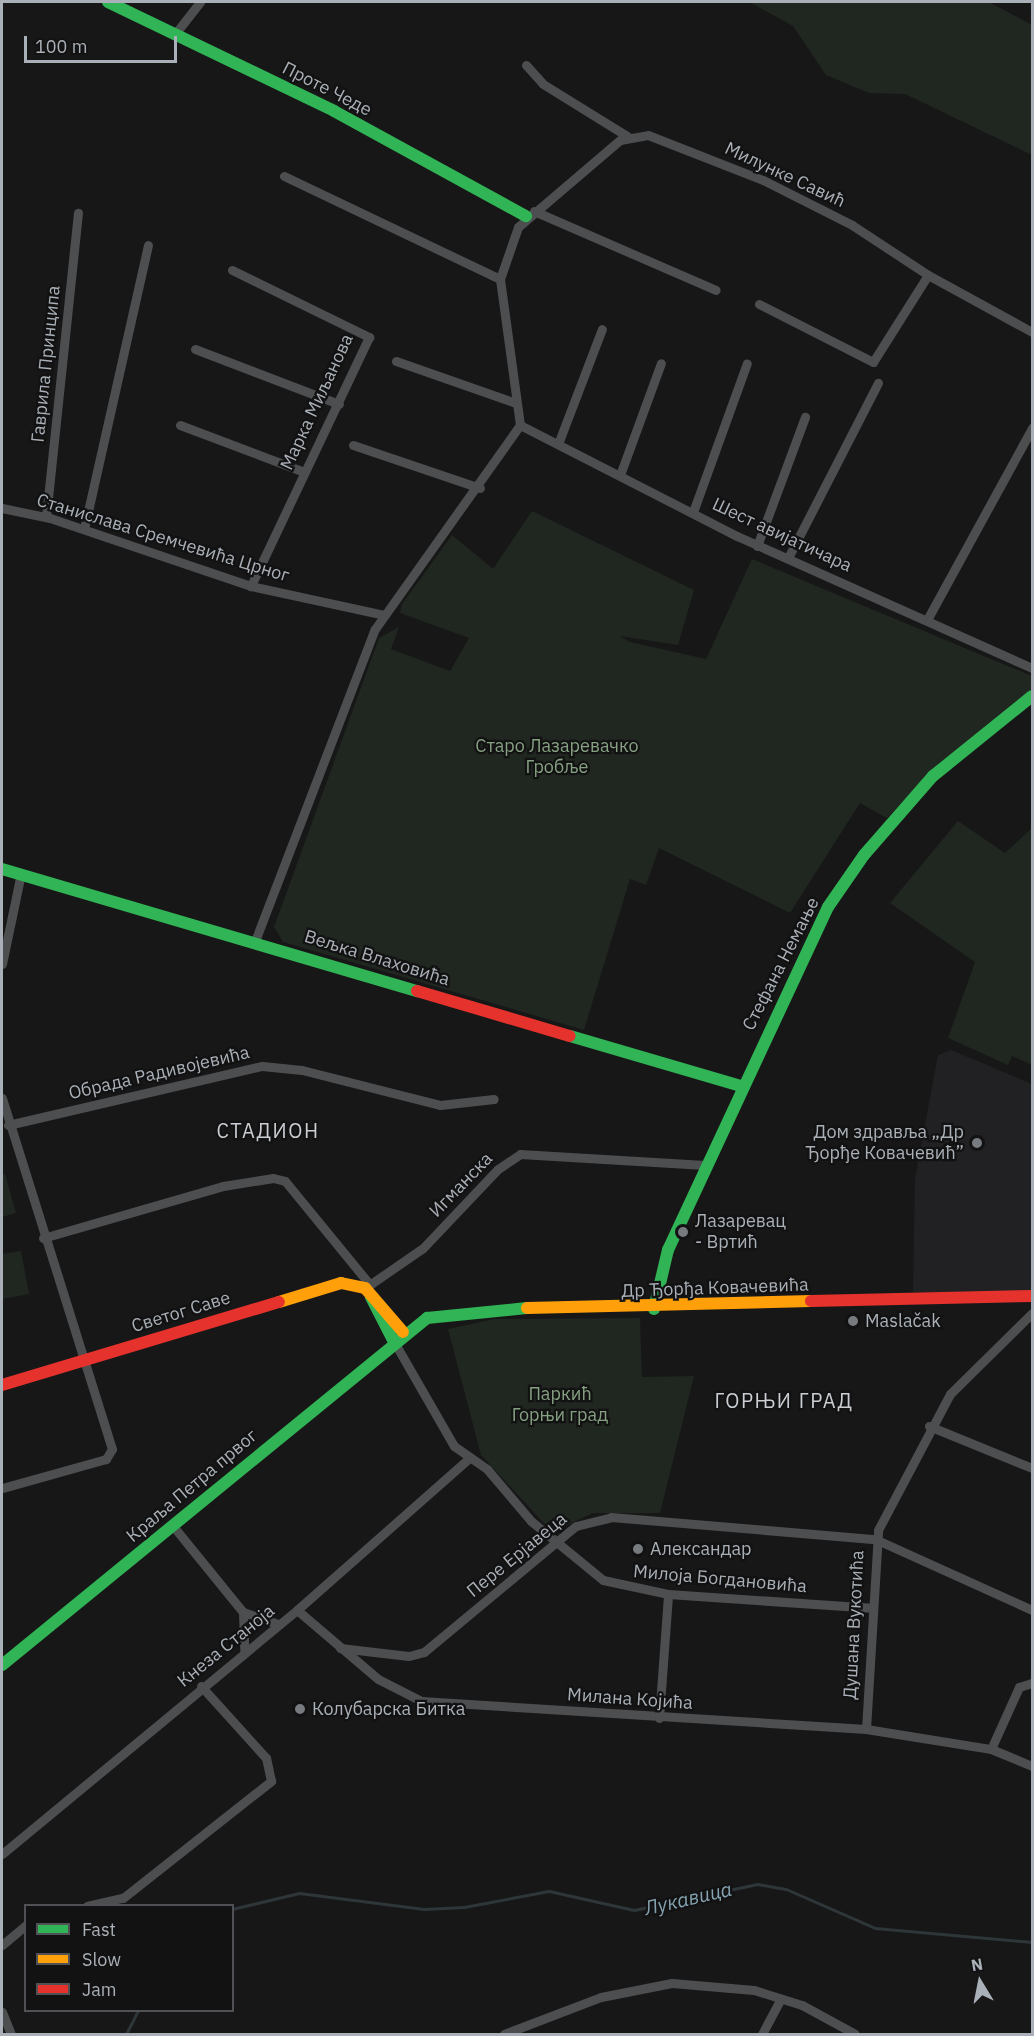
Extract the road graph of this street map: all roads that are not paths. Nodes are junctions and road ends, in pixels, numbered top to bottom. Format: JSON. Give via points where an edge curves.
{"nodes":[{"id":1,"x":108,"y":2,"type":"edge"},
{"id":2,"x":200,"y":2,"type":"edge"},
{"id":3,"x":176,"y":34,"type":"junction"},
{"id":4,"x":526,"y":65,"type":"dead end"},
{"id":5,"x":627,"y":136,"type":"junction"},
{"id":6,"x":284,"y":176,"type":"dead end"},
{"id":7,"x":78,"y":213,"type":"dead end"},
{"id":8,"x":530,"y":213,"type":"junction"},
{"id":9,"x":148,"y":245,"type":"dead end"},
{"id":10,"x":232,"y":270,"type":"dead end"},
{"id":11,"x":928,"y":275,"type":"junction"},
{"id":12,"x":500,"y":279,"type":"junction"},
{"id":13,"x":716,"y":290,"type":"dead end"},
{"id":14,"x":759,"y":304,"type":"dead end"},
{"id":15,"x":602,"y":329,"type":"dead end"},
{"id":16,"x":1032,"y":332,"type":"edge"},
{"id":17,"x":195,"y":349,"type":"dead end"},
{"id":18,"x":396,"y":361,"type":"dead end"},
{"id":19,"x":662,"y":363,"type":"dead end"},
{"id":20,"x":747,"y":363,"type":"dead end"},
{"id":21,"x":878,"y":383,"type":"dead end"},
{"id":22,"x":516,"y":403,"type":"junction"},
{"id":23,"x":339,"y":404,"type":"junction"},
{"id":24,"x":805,"y":417,"type":"dead end"},
{"id":25,"x":180,"y":425,"type":"dead end"},
{"id":26,"x":520,"y":425,"type":"junction"},
{"id":27,"x":1032,"y":428,"type":"edge"},
{"id":28,"x":558,"y":444,"type":"junction"},
{"id":29,"x":352,"y":445,"type":"dead end"},
{"id":30,"x":302,"y":471,"type":"junction"},
{"id":31,"x":620,"y":475,"type":"junction"},
{"id":32,"x":480,"y":488,"type":"junction"},
{"id":33,"x":2,"y":508,"type":"edge"},
{"id":34,"x":693,"y":512,"type":"junction"},
{"id":35,"x":46,"y":517,"type":"junction"},
{"id":36,"x":84,"y":530,"type":"junction"},
{"id":37,"x":758,"y":546,"type":"junction"},
{"id":38,"x":788,"y":558,"type":"junction"},
{"id":39,"x":251,"y":586,"type":"junction"},
{"id":40,"x":384,"y":615,"type":"junction"},
{"id":41,"x":928,"y":618,"type":"junction"},
{"id":42,"x":1032,"y":668,"type":"edge"},
{"id":43,"x":1032,"y":696,"type":"edge"},
{"id":44,"x":2,"y":869,"type":"edge"},
{"id":45,"x":21,"y":873,"type":"junction"},
{"id":46,"x":255,"y":941,"type":"junction"},
{"id":47,"x":2,"y":964,"type":"edge"},
{"id":48,"x":741,"y":1086,"type":"junction"},
{"id":49,"x":2,"y":1098,"type":"edge"},
{"id":50,"x":494,"y":1099,"type":"dead end"},
{"id":51,"x":8,"y":1125,"type":"junction"},
{"id":52,"x":705,"y":1165,"type":"junction"},
{"id":53,"x":43,"y":1238,"type":"junction"},
{"id":54,"x":368,"y":1289,"type":"junction"},
{"id":55,"x":1032,"y":1296,"type":"edge"},
{"id":56,"x":654,"y":1309,"type":"junction"},
{"id":57,"x":1032,"y":1313,"type":"edge"},
{"id":58,"x":398,"y":1336,"type":"junction"},
{"id":59,"x":82,"y":1360,"type":"junction"},
{"id":60,"x":2,"y":1384,"type":"edge"},
{"id":61,"x":929,"y":1426,"type":"junction"},
{"id":62,"x":468,"y":1459,"type":"junction"},
{"id":63,"x":1032,"y":1468,"type":"edge"},
{"id":64,"x":2,"y":1488,"type":"edge"},
{"id":65,"x":173,"y":1526,"type":"junction"},
{"id":66,"x":875,"y":1539,"type":"junction"},
{"id":67,"x":557,"y":1541,"type":"junction"},
{"id":68,"x":668,"y":1594,"type":"junction"},
{"id":69,"x":871,"y":1608,"type":"junction"},
{"id":70,"x":297,"y":1610,"type":"junction"},
{"id":71,"x":1032,"y":1610,"type":"edge"},
{"id":72,"x":243,"y":1612,"type":"junction"},
{"id":73,"x":278,"y":1624,"type":"junction"},
{"id":74,"x":336,"y":1648,"type":"junction"},
{"id":75,"x":244,"y":1650,"type":"junction"},
{"id":76,"x":2,"y":1665,"type":"edge"},
{"id":77,"x":1032,"y":1683,"type":"edge"},
{"id":78,"x":201,"y":1686,"type":"junction"},
{"id":79,"x":659,"y":1718,"type":"junction"},
{"id":80,"x":866,"y":1729,"type":"junction"},
{"id":81,"x":991,"y":1749,"type":"junction"},
{"id":82,"x":1032,"y":1766,"type":"edge"},
{"id":83,"x":2,"y":1854,"type":"edge"},
{"id":84,"x":92,"y":1904,"type":"edge"},
{"id":85,"x":24,"y":1927,"type":"edge"},
{"id":86,"x":2,"y":1945,"type":"edge"},
{"id":87,"x":781,"y":1999,"type":"junction"},
{"id":88,"x":2,"y":2012,"type":"edge"},
{"id":89,"x":11,"y":2034,"type":"edge"},
{"id":90,"x":504,"y":2034,"type":"edge"},
{"id":91,"x":762,"y":2034,"type":"edge"},
{"id":92,"x":855,"y":2034,"type":"edge"}],
"edges":[{"from":1,"to":3,"type":"street","name":"Проте Чеде"},
{"from":2,"to":3,"type":"street"},
{"from":3,"to":8,"type":"street","name":"Проте Чеде"},
{"from":4,"to":5,"type":"street","via":[[543,84]]},
{"from":5,"to":8,"type":"street"},
{"from":5,"to":11,"type":"street","name":"Милунке Савић","via":[[648,135],[763,180],[852,225]]},
{"from":6,"to":12,"type":"street"},
{"from":7,"to":35,"type":"street","name":"Гаврила Принципа"},
{"from":8,"to":12,"type":"street"},
{"from":8,"to":13,"type":"street"},
{"from":9,"to":36,"type":"street"},
{"from":10,"to":23,"type":"street","name":"Марка Миљанова","via":[[369,337]]},
{"from":11,"to":14,"type":"street","via":[[873,362]]},
{"from":11,"to":16,"type":"street","name":"Милунке Савић"},
{"from":12,"to":22,"type":"street"},
{"from":15,"to":28,"type":"street"},
{"from":17,"to":23,"type":"street"},
{"from":18,"to":22,"type":"street"},
{"from":19,"to":31,"type":"street"},
{"from":20,"to":34,"type":"street"},
{"from":21,"to":38,"type":"street"},
{"from":22,"to":26,"type":"street"},
{"from":23,"to":30,"type":"street","name":"Марка Миљанова"},
{"from":24,"to":37,"type":"street"},
{"from":25,"to":30,"type":"street"},
{"from":26,"to":28,"type":"street","name":"Шест авијатичара"},
{"from":26,"to":32,"type":"street"},
{"from":27,"to":41,"type":"street"},
{"from":28,"to":31,"type":"street","name":"Шест авијатичара"},
{"from":29,"to":32,"type":"street"},
{"from":30,"to":39,"type":"street","name":"Марка Миљанова"},
{"from":31,"to":34,"type":"street","name":"Шест авијатичара"},
{"from":32,"to":40,"type":"street"},
{"from":33,"to":35,"type":"street","name":"Станислава Сремчевића Црног"},
{"from":34,"to":37,"type":"street","name":"Шест авијатичара"},
{"from":35,"to":36,"type":"street","name":"Станислава Сремчевића Црног"},
{"from":36,"to":39,"type":"street","name":"Станислава Сремчевића Црног"},
{"from":37,"to":38,"type":"street","name":"Шест авијатичара"},
{"from":38,"to":41,"type":"street","name":"Шест авијатичара"},
{"from":39,"to":40,"type":"street","name":"Станислава Сремчевића Црног"},
{"from":40,"to":46,"type":"street"},
{"from":41,"to":42,"type":"street","name":"Шест авијатичара"},
{"from":43,"to":48,"type":"street","name":"Стефана Немање","via":[[933,776],[864,855],[828,908]]},
{"from":44,"to":45,"type":"street","name":"Вељка Влаховића"},
{"from":45,"to":46,"type":"street","name":"Вељка Влаховића"},
{"from":45,"to":47,"type":"street"},
{"from":46,"to":48,"type":"street","name":"Вељка Влаховића"},
{"from":48,"to":52,"type":"street","name":"Стефана Немање"},
{"from":49,"to":51,"type":"street"},
{"from":50,"to":51,"type":"street","name":"Обрада Радивојевића","via":[[440,1105],[302,1070],[262,1066]]},
{"from":51,"to":53,"type":"street"},
{"from":52,"to":54,"type":"street","name":"Игманска","via":[[520,1154],[498,1169],[423,1248]]},
{"from":52,"to":56,"type":"street","name":"Стефана Немање","via":[[668,1250]]},
{"from":53,"to":54,"type":"street","via":[[223,1186],[273,1178],[291,1188]]},
{"from":53,"to":59,"type":"street"},
{"from":54,"to":58,"type":"street"},
{"from":54,"to":59,"type":"street","name":"Светог Саве","via":[[351,1283],[328,1286]]},
{"from":55,"to":56,"type":"street","name":"Др Ђорђа Ковачевића"},
{"from":56,"to":58,"type":"street","name":"Др Ђорђа Ковачевића","via":[[451,1312]]},
{"from":57,"to":61,"type":"street","name":"Душана Вукотића","via":[[950,1394]]},
{"from":58,"to":62,"type":"street","name":"Милоја Богдановића","via":[[447,1437]]},
{"from":58,"to":65,"type":"street","name":"Краља Петра првог"},
{"from":59,"to":60,"type":"street","name":"Светог Саве"},
{"from":59,"to":64,"type":"street","via":[[112,1455]]},
{"from":61,"to":63,"type":"street"},
{"from":61,"to":66,"type":"street","name":"Душана Вукотића"},
{"from":62,"to":67,"type":"street","name":"Милоја Богдановића","via":[[487,1469],[531,1521]]},
{"from":62,"to":70,"type":"street","name":"Кнеза Станоја"},
{"from":65,"to":72,"type":"street"},
{"from":65,"to":76,"type":"street","name":"Краља Петра првог"},
{"from":66,"to":67,"type":"street","name":"Пере Ерјавеца","via":[[611,1516],[576,1526]]},
{"from":66,"to":69,"type":"street","name":"Душана Вукотића"},
{"from":66,"to":71,"type":"street","name":"Пере Ерјавеца"},
{"from":67,"to":68,"type":"street","name":"Милоја Богдановића","via":[[603,1580]]},
{"from":67,"to":74,"type":"street","name":"Пере Ерјавеца","via":[[424,1652],[409,1656]]},
{"from":68,"to":69,"type":"street","name":"Милоја Богдановића"},
{"from":68,"to":79,"type":"street"},
{"from":69,"to":80,"type":"street","name":"Душана Вукотића"},
{"from":70,"to":73,"type":"street","name":"Кнеза Станоја"},
{"from":70,"to":74,"type":"street","name":"Милана Којића"},
{"from":72,"to":73,"type":"street"},
{"from":72,"to":75,"type":"street"},
{"from":73,"to":75,"type":"street","name":"Кнеза Станоја"},
{"from":74,"to":79,"type":"street","name":"Милана Којића","via":[[404,1696],[421,1701]]},
{"from":75,"to":78,"type":"street","name":"Кнеза Станоја"},
{"from":77,"to":81,"type":"street","via":[[1019,1687]]},
{"from":78,"to":83,"type":"street","name":"Кнеза Станоја"},
{"from":78,"to":84,"type":"street","via":[[266,1758],[271,1781],[123,1898]]},
{"from":79,"to":80,"type":"street","name":"Милана Којића"},
{"from":80,"to":81,"type":"street","name":"Милана Којића"},
{"from":81,"to":82,"type":"street","name":"Милана Којића"},
{"from":85,"to":86,"type":"street"},
{"from":87,"to":90,"type":"street","via":[[722,1983],[672,1983],[601,1997]]},
{"from":87,"to":91,"type":"street"},
{"from":87,"to":92,"type":"street"},
{"from":88,"to":89,"type":"street"}]}
